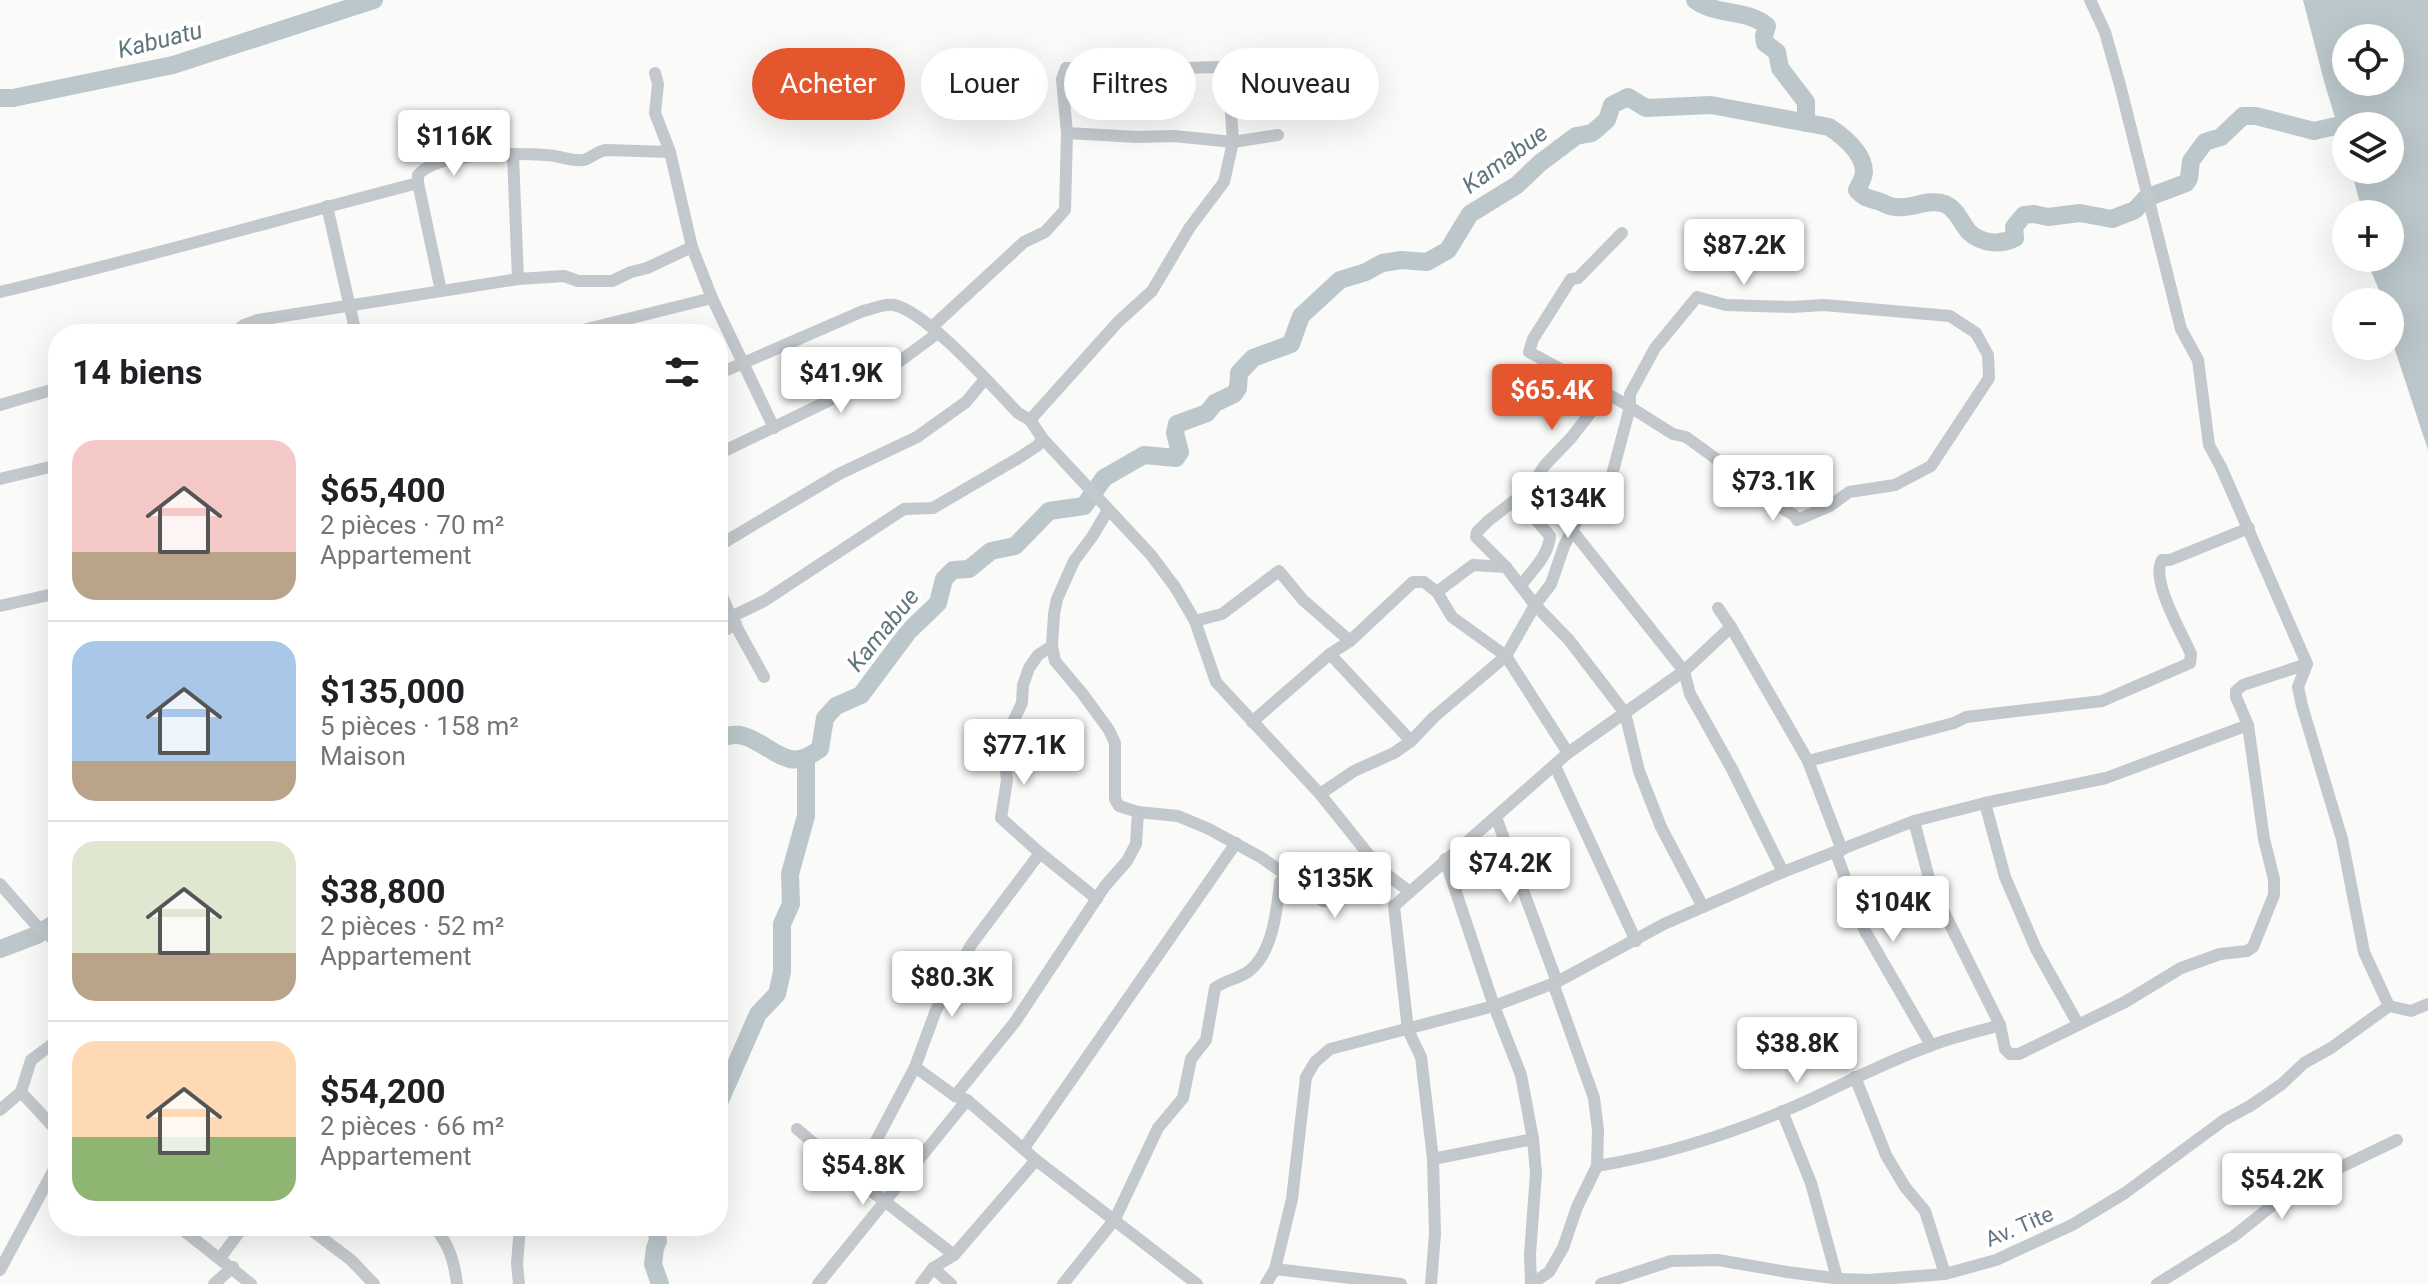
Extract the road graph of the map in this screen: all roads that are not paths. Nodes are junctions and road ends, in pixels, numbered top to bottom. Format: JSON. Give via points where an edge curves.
{"nodes":[{"id":1,"x":2090,"y":0,"type":"edge"},
{"id":2,"x":655,"y":73,"type":"dead end"},
{"id":3,"x":1067,"y":133,"type":"junction"},
{"id":4,"x":1278,"y":135,"type":"dead end"},
{"id":5,"x":1233,"y":142,"type":"junction"},
{"id":6,"x":670,"y":152,"type":"junction"},
{"id":7,"x":513,"y":155,"type":"junction"},
{"id":8,"x":418,"y":183,"type":"junction"},
{"id":9,"x":327,"y":206,"type":"junction"},
{"id":10,"x":1622,"y":233,"type":"dead end"},
{"id":11,"x":692,"y":247,"type":"junction"},
{"id":12,"x":518,"y":279,"type":"junction"},
{"id":13,"x":441,"y":291,"type":"junction"},
{"id":14,"x":0,"y":292,"type":"edge"},
{"id":15,"x":712,"y":298,"type":"junction"},
{"id":16,"x":351,"y":305,"type":"junction"},
{"id":17,"x":247,"y":324,"type":"edge"},
{"id":18,"x":354,"y":324,"type":"edge"},
{"id":19,"x":607,"y":324,"type":"edge"},
{"id":20,"x":724,"y":324,"type":"edge"},
{"id":21,"x":935,"y":330,"type":"junction"},
{"id":22,"x":728,"y":332,"type":"edge"},
{"id":23,"x":743,"y":364,"type":"junction"},
{"id":24,"x":728,"y":370,"type":"edge"},
{"id":25,"x":985,"y":379,"type":"junction"},
{"id":26,"x":48,"y":391,"type":"edge"},
{"id":27,"x":1605,"y":394,"type":"junction"},
{"id":28,"x":0,"y":405,"type":"edge"},
{"id":29,"x":1630,"y":407,"type":"junction"},
{"id":30,"x":1030,"y":420,"type":"junction"},
{"id":31,"x":774,"y":428,"type":"junction"},
{"id":32,"x":1043,"y":439,"type":"junction"},
{"id":33,"x":728,"y":449,"type":"edge"},
{"id":34,"x":48,"y":467,"type":"edge"},
{"id":35,"x":0,"y":479,"type":"edge"},
{"id":36,"x":1518,"y":499,"type":"junction"},
{"id":37,"x":1108,"y":510,"type":"junction"},
{"id":38,"x":2249,"y":528,"type":"junction"},
{"id":39,"x":1571,"y":529,"type":"junction"},
{"id":40,"x":728,"y":540,"type":"edge"},
{"id":41,"x":1506,"y":567,"type":"junction"},
{"id":42,"x":1521,"y":585,"type":"junction"},
{"id":43,"x":1437,"y":592,"type":"junction"},
{"id":44,"x":48,"y":595,"type":"edge"},
{"id":45,"x":1535,"y":605,"type":"junction"},
{"id":46,"x":0,"y":606,"type":"edge"},
{"id":47,"x":728,"y":608,"type":"edge"},
{"id":48,"x":1718,"y":608,"type":"dead end"},
{"id":49,"x":734,"y":621,"type":"junction"},
{"id":50,"x":1195,"y":621,"type":"junction"},
{"id":51,"x":728,"y":626,"type":"edge"},
{"id":52,"x":1731,"y":627,"type":"junction"},
{"id":53,"x":1350,"y":641,"type":"junction"},
{"id":54,"x":1052,"y":646,"type":"junction"},
{"id":55,"x":1330,"y":654,"type":"junction"},
{"id":56,"x":1506,"y":656,"type":"junction"},
{"id":57,"x":2307,"y":664,"type":"junction"},
{"id":58,"x":1684,"y":671,"type":"junction"},
{"id":59,"x":764,"y":677,"type":"dead end"},
{"id":60,"x":1625,"y":713,"type":"junction"},
{"id":61,"x":1252,"y":722,"type":"junction"},
{"id":62,"x":2248,"y":725,"type":"junction"},
{"id":63,"x":1411,"y":741,"type":"junction"},
{"id":64,"x":1568,"y":753,"type":"junction"},
{"id":65,"x":1808,"y":761,"type":"junction"},
{"id":66,"x":1555,"y":766,"type":"junction"},
{"id":67,"x":1320,"y":794,"type":"junction"},
{"id":68,"x":1985,"y":803,"type":"junction"},
{"id":69,"x":1138,"y":812,"type":"junction"},
{"id":70,"x":1496,"y":817,"type":"junction"},
{"id":71,"x":1914,"y":821,"type":"junction"},
{"id":72,"x":1236,"y":843,"type":"junction"},
{"id":73,"x":1839,"y":852,"type":"junction"},
{"id":74,"x":1040,"y":853,"type":"junction"},
{"id":75,"x":1445,"y":859,"type":"junction"},
{"id":76,"x":1381,"y":870,"type":"junction"},
{"id":77,"x":1783,"y":872,"type":"junction"},
{"id":78,"x":1288,"y":876,"type":"junction"},
{"id":79,"x":0,"y":884,"type":"edge"},
{"id":80,"x":1410,"y":892,"type":"junction"},
{"id":81,"x":1097,"y":899,"type":"junction"},
{"id":82,"x":1703,"y":907,"type":"junction"},
{"id":83,"x":48,"y":935,"type":"edge"},
{"id":84,"x":1636,"y":941,"type":"junction"},
{"id":85,"x":1555,"y":982,"type":"junction"},
{"id":86,"x":2428,"y":1004,"type":"edge"},
{"id":87,"x":1494,"y":1006,"type":"junction"},
{"id":88,"x":2389,"y":1006,"type":"junction"},
{"id":89,"x":2078,"y":1024,"type":"junction"},
{"id":90,"x":2000,"y":1025,"type":"junction"},
{"id":91,"x":1408,"y":1030,"type":"junction"},
{"id":92,"x":1931,"y":1045,"type":"junction"},
{"id":93,"x":48,"y":1047,"type":"edge"},
{"id":94,"x":915,"y":1067,"type":"junction"},
{"id":95,"x":1855,"y":1077,"type":"junction"},
{"id":96,"x":21,"y":1092,"type":"junction"},
{"id":97,"x":961,"y":1098,"type":"junction"},
{"id":98,"x":0,"y":1110,"type":"edge"},
{"id":99,"x":1782,"y":1111,"type":"junction"},
{"id":100,"x":48,"y":1121,"type":"edge"},
{"id":101,"x":797,"y":1129,"type":"dead end"},
{"id":102,"x":1533,"y":1139,"type":"junction"},
{"id":103,"x":2397,"y":1140,"type":"dead end"},
{"id":104,"x":1024,"y":1148,"type":"junction"},
{"id":105,"x":1433,"y":1159,"type":"junction"},
{"id":106,"x":1036,"y":1160,"type":"junction"},
{"id":107,"x":1597,"y":1166,"type":"junction"},
{"id":108,"x":856,"y":1179,"type":"junction"},
{"id":109,"x":48,"y":1181,"type":"edge"},
{"id":110,"x":884,"y":1200,"type":"junction"},
{"id":111,"x":1115,"y":1219,"type":"junction"},
{"id":112,"x":191,"y":1236,"type":"edge"},
{"id":113,"x":236,"y":1236,"type":"edge"},
{"id":114,"x":319,"y":1236,"type":"edge"},
{"id":115,"x":442,"y":1236,"type":"edge"},
{"id":116,"x":519,"y":1236,"type":"edge"},
{"id":117,"x":954,"y":1255,"type":"junction"},
{"id":118,"x":220,"y":1258,"type":"junction"},
{"id":119,"x":233,"y":1267,"type":"junction"},
{"id":120,"x":933,"y":1268,"type":"junction"},
{"id":121,"x":1275,"y":1269,"type":"junction"},
{"id":122,"x":0,"y":1270,"type":"edge"},
{"id":123,"x":1945,"y":1274,"type":"junction"},
{"id":124,"x":1837,"y":1278,"type":"junction"},
{"id":125,"x":1628,"y":1279,"type":"edge"},
{"id":126,"x":214,"y":1284,"type":"edge"},
{"id":127,"x":251,"y":1284,"type":"edge"},
{"id":128,"x":374,"y":1284,"type":"edge"},
{"id":129,"x":457,"y":1284,"type":"edge"},
{"id":130,"x":519,"y":1284,"type":"edge"},
{"id":131,"x":818,"y":1284,"type":"edge"},
{"id":132,"x":921,"y":1284,"type":"edge"},
{"id":133,"x":951,"y":1284,"type":"edge"},
{"id":134,"x":1063,"y":1284,"type":"edge"},
{"id":135,"x":1197,"y":1284,"type":"edge"},
{"id":136,"x":1266,"y":1284,"type":"edge"},
{"id":137,"x":1401,"y":1284,"type":"edge"},
{"id":138,"x":1431,"y":1284,"type":"edge"},
{"id":139,"x":1531,"y":1284,"type":"edge"},
{"id":140,"x":1601,"y":1284,"type":"edge"},
{"id":141,"x":2157,"y":1284,"type":"edge"}],
"edges":[{"from":1,"to":38,"type":"street","via":[[2113,58],[2181,329],[2200,368],[2209,445]]},
{"from":2,"to":6,"type":"street","via":[[655,113]]},
{"from":3,"to":5,"type":"street"},
{"from":3,"to":5,"type":"street","via":[[1062,79],[1066,68],[1223,67],[1229,73]]},
{"from":3,"to":21,"type":"street","via":[[1065,210],[1045,232],[1024,242]]},
{"from":4,"to":5,"type":"street"},
{"from":5,"to":30,"type":"street","via":[[1224,182],[1152,291]]},
{"from":6,"to":7,"type":"street","via":[[606,150],[582,160]]},
{"from":6,"to":11,"type":"street"},
{"from":7,"to":8,"type":"street","via":[[469,156],[437,164],[420,172]]},
{"from":7,"to":12,"type":"street"},
{"from":8,"to":9,"type":"street"},
{"from":8,"to":13,"type":"street"},
{"from":9,"to":14,"type":"street"},
{"from":9,"to":16,"type":"street"},
{"from":10,"to":27,"type":"street","via":[[1571,279],[1529,352]]},
{"from":11,"to":12,"type":"street","via":[[612,281]]},
{"from":11,"to":15,"type":"street"},
{"from":12,"to":13,"type":"street"},
{"from":13,"to":16,"type":"street"},
{"from":15,"to":19,"type":"street"},
{"from":15,"to":20,"type":"street"},
{"from":16,"to":17,"type":"street"},
{"from":16,"to":18,"type":"street"},
{"from":21,"to":23,"type":"street","via":[[888,304]]},
{"from":21,"to":25,"type":"street"},
{"from":21,"to":31,"type":"street","via":[[896,364]]},
{"from":22,"to":23,"type":"street"},
{"from":23,"to":24,"type":"street"},
{"from":23,"to":31,"type":"street"},
{"from":25,"to":30,"type":"street"},
{"from":25,"to":40,"type":"street","via":[[966,402],[917,437],[839,474]]},
{"from":26,"to":28,"type":"street"},
{"from":27,"to":29,"type":"street"},
{"from":27,"to":36,"type":"street"},
{"from":29,"to":29,"type":"street","via":[[1686,437],[1801,520],[1849,492],[1895,485],[1931,466],[1989,378],[1988,355],[1976,333],[1950,316],[1824,305],[1726,305],[1697,297],[1655,348],[1630,394]]},
{"from":29,"to":39,"type":"street","via":[[1612,475]]},
{"from":30,"to":32,"type":"street"},
{"from":31,"to":33,"type":"street"},
{"from":32,"to":37,"type":"street"},
{"from":32,"to":49,"type":"street","via":[[933,508],[904,509]]},
{"from":34,"to":35,"type":"street"},
{"from":36,"to":41,"type":"street","via":[[1475,534]]},
{"from":36,"to":42,"type":"street","via":[[1550,536],[1539,563]]},
{"from":37,"to":50,"type":"street","via":[[1151,555]]},
{"from":37,"to":54,"type":"street","via":[[1074,561],[1057,599]]},
{"from":38,"to":57,"type":"street"},
{"from":38,"to":65,"type":"street","via":[[2158,564],[2162,590],[2191,654],[2190,663],[2102,701],[1966,717]]},
{"from":39,"to":45,"type":"street","via":[[1551,584]]},
{"from":39,"to":58,"type":"street"},
{"from":41,"to":42,"type":"street"},
{"from":41,"to":43,"type":"street","via":[[1473,565]]},
{"from":42,"to":45,"type":"street"},
{"from":43,"to":53,"type":"street","via":[[1424,582],[1413,582]]},
{"from":43,"to":56,"type":"street","via":[[1452,617]]},
{"from":44,"to":46,"type":"street"},
{"from":45,"to":56,"type":"street"},
{"from":45,"to":60,"type":"street"},
{"from":47,"to":49,"type":"street"},
{"from":48,"to":52,"type":"street"},
{"from":49,"to":51,"type":"street"},
{"from":49,"to":59,"type":"street"},
{"from":50,"to":53,"type":"street","via":[[1222,614],[1279,571]]},
{"from":50,"to":61,"type":"street","via":[[1216,682]]},
{"from":52,"to":58,"type":"street"},
{"from":52,"to":65,"type":"street"},
{"from":53,"to":55,"type":"street"},
{"from":54,"to":69,"type":"street","via":[[1055,661],[1115,743],[1114,792],[1119,806]]},
{"from":54,"to":74,"type":"street","via":[[1029,668],[1022,703],[1003,743],[1007,780],[1001,818]]},
{"from":55,"to":61,"type":"street"},
{"from":55,"to":63,"type":"street"},
{"from":56,"to":63,"type":"street"},
{"from":56,"to":64,"type":"street"},
{"from":57,"to":62,"type":"street","via":[[2236,691]]},
{"from":57,"to":88,"type":"street","via":[[2298,687],[2302,706],[2342,839],[2364,952]]},
{"from":58,"to":60,"type":"street"},
{"from":58,"to":77,"type":"street","via":[[1690,694]]},
{"from":60,"to":64,"type":"street"},
{"from":60,"to":82,"type":"street","via":[[1639,771],[1661,827]]},
{"from":61,"to":67,"type":"street"},
{"from":62,"to":68,"type":"street","via":[[2106,778]]},
{"from":62,"to":89,"type":"street","via":[[2274,879],[2274,895],[2253,947],[2181,968]]},
{"from":63,"to":67,"type":"street"},
{"from":64,"to":66,"type":"street"},
{"from":65,"to":73,"type":"street"},
{"from":66,"to":70,"type":"street"},
{"from":66,"to":84,"type":"street"},
{"from":67,"to":76,"type":"street"},
{"from":68,"to":71,"type":"street"},
{"from":68,"to":89,"type":"street","via":[[2005,877],[2036,949]]},
{"from":69,"to":72,"type":"street","via":[[1178,816]]},
{"from":69,"to":81,"type":"street","via":[[1136,844]]},
{"from":70,"to":75,"type":"street"},
{"from":70,"to":85,"type":"street"},
{"from":71,"to":73,"type":"street"},
{"from":71,"to":90,"type":"street","via":[[1931,886]]},
{"from":72,"to":78,"type":"street"},
{"from":72,"to":104,"type":"street"},
{"from":73,"to":77,"type":"street"},
{"from":73,"to":92,"type":"street","via":[[1865,931]]},
{"from":74,"to":81,"type":"street"},
{"from":74,"to":94,"type":"street","via":[[971,945],[936,1010]]},
{"from":75,"to":80,"type":"street"},
{"from":75,"to":87,"type":"street"},
{"from":76,"to":78,"type":"street","via":[[1330,902]]},
{"from":76,"to":80,"type":"street"},
{"from":77,"to":82,"type":"street"},
{"from":78,"to":111,"type":"street","via":[[1280,882],[1275,923],[1257,962],[1215,988],[1206,1040],[1191,1059],[1183,1098],[1158,1128]]},
{"from":79,"to":83,"type":"street"},
{"from":80,"to":91,"type":"street","via":[[1393,910]]},
{"from":81,"to":97,"type":"street"},
{"from":82,"to":84,"type":"street"},
{"from":84,"to":85,"type":"street"},
{"from":85,"to":87,"type":"street"},
{"from":85,"to":107,"type":"street","via":[[1594,1098]]},
{"from":86,"to":88,"type":"street","via":[[2411,1011]]},
{"from":87,"to":91,"type":"street"},
{"from":87,"to":102,"type":"street","via":[[1521,1075]]},
{"from":88,"to":123,"type":"street","name":"Av. Tite","via":[[2072,1225],[1996,1260]]},
{"from":89,"to":90,"type":"street","via":[[2016,1055],[2005,1049]]},
{"from":90,"to":92,"type":"street"},
{"from":91,"to":105,"type":"street","via":[[1421,1057]]},
{"from":91,"to":121,"type":"street","via":[[1330,1049],[1306,1077],[1292,1199]]},
{"from":92,"to":95,"type":"street"},
{"from":93,"to":96,"type":"street","via":[[31,1060]]},
{"from":94,"to":97,"type":"street"},
{"from":94,"to":108,"type":"street"},
{"from":95,"to":99,"type":"street"},
{"from":95,"to":123,"type":"street","via":[[1886,1155],[1925,1211]]},
{"from":96,"to":98,"type":"street"},
{"from":96,"to":100,"type":"street"},
{"from":97,"to":104,"type":"street"},
{"from":97,"to":110,"type":"street"},
{"from":99,"to":107,"type":"street","via":[[1692,1145]]},
{"from":99,"to":124,"type":"street","via":[[1811,1183]]},
{"from":101,"to":108,"type":"street"},
{"from":102,"to":105,"type":"street"},
{"from":102,"to":139,"type":"street"},
{"from":103,"to":141,"type":"street","via":[[2289,1192],[2234,1236]]},
{"from":104,"to":106,"type":"street"},
{"from":105,"to":138,"type":"street"},
{"from":106,"to":111,"type":"street"},
{"from":106,"to":117,"type":"street"},
{"from":107,"to":139,"type":"street","via":[[1563,1248],[1549,1272]]},
{"from":108,"to":110,"type":"street"},
{"from":109,"to":122,"type":"street"},
{"from":110,"to":117,"type":"street"},
{"from":110,"to":131,"type":"street"},
{"from":111,"to":134,"type":"street"},
{"from":111,"to":135,"type":"street"},
{"from":112,"to":118,"type":"street"},
{"from":113,"to":118,"type":"street"},
{"from":114,"to":128,"type":"street"},
{"from":115,"to":129,"type":"street","via":[[454,1260]]},
{"from":116,"to":130,"type":"street"},
{"from":117,"to":120,"type":"street"},
{"from":118,"to":119,"type":"street"},
{"from":119,"to":126,"type":"street"},
{"from":119,"to":127,"type":"street"},
{"from":120,"to":132,"type":"street"},
{"from":120,"to":133,"type":"street"},
{"from":121,"to":136,"type":"street"},
{"from":121,"to":137,"type":"street"},
{"from":123,"to":124,"type":"street","name":"Av. Tite"},
{"from":124,"to":125,"type":"street","name":"Av. Tite","via":[[1718,1260],[1671,1261]]},
{"from":125,"to":140,"type":"street","name":"Av. Tite"}]}
